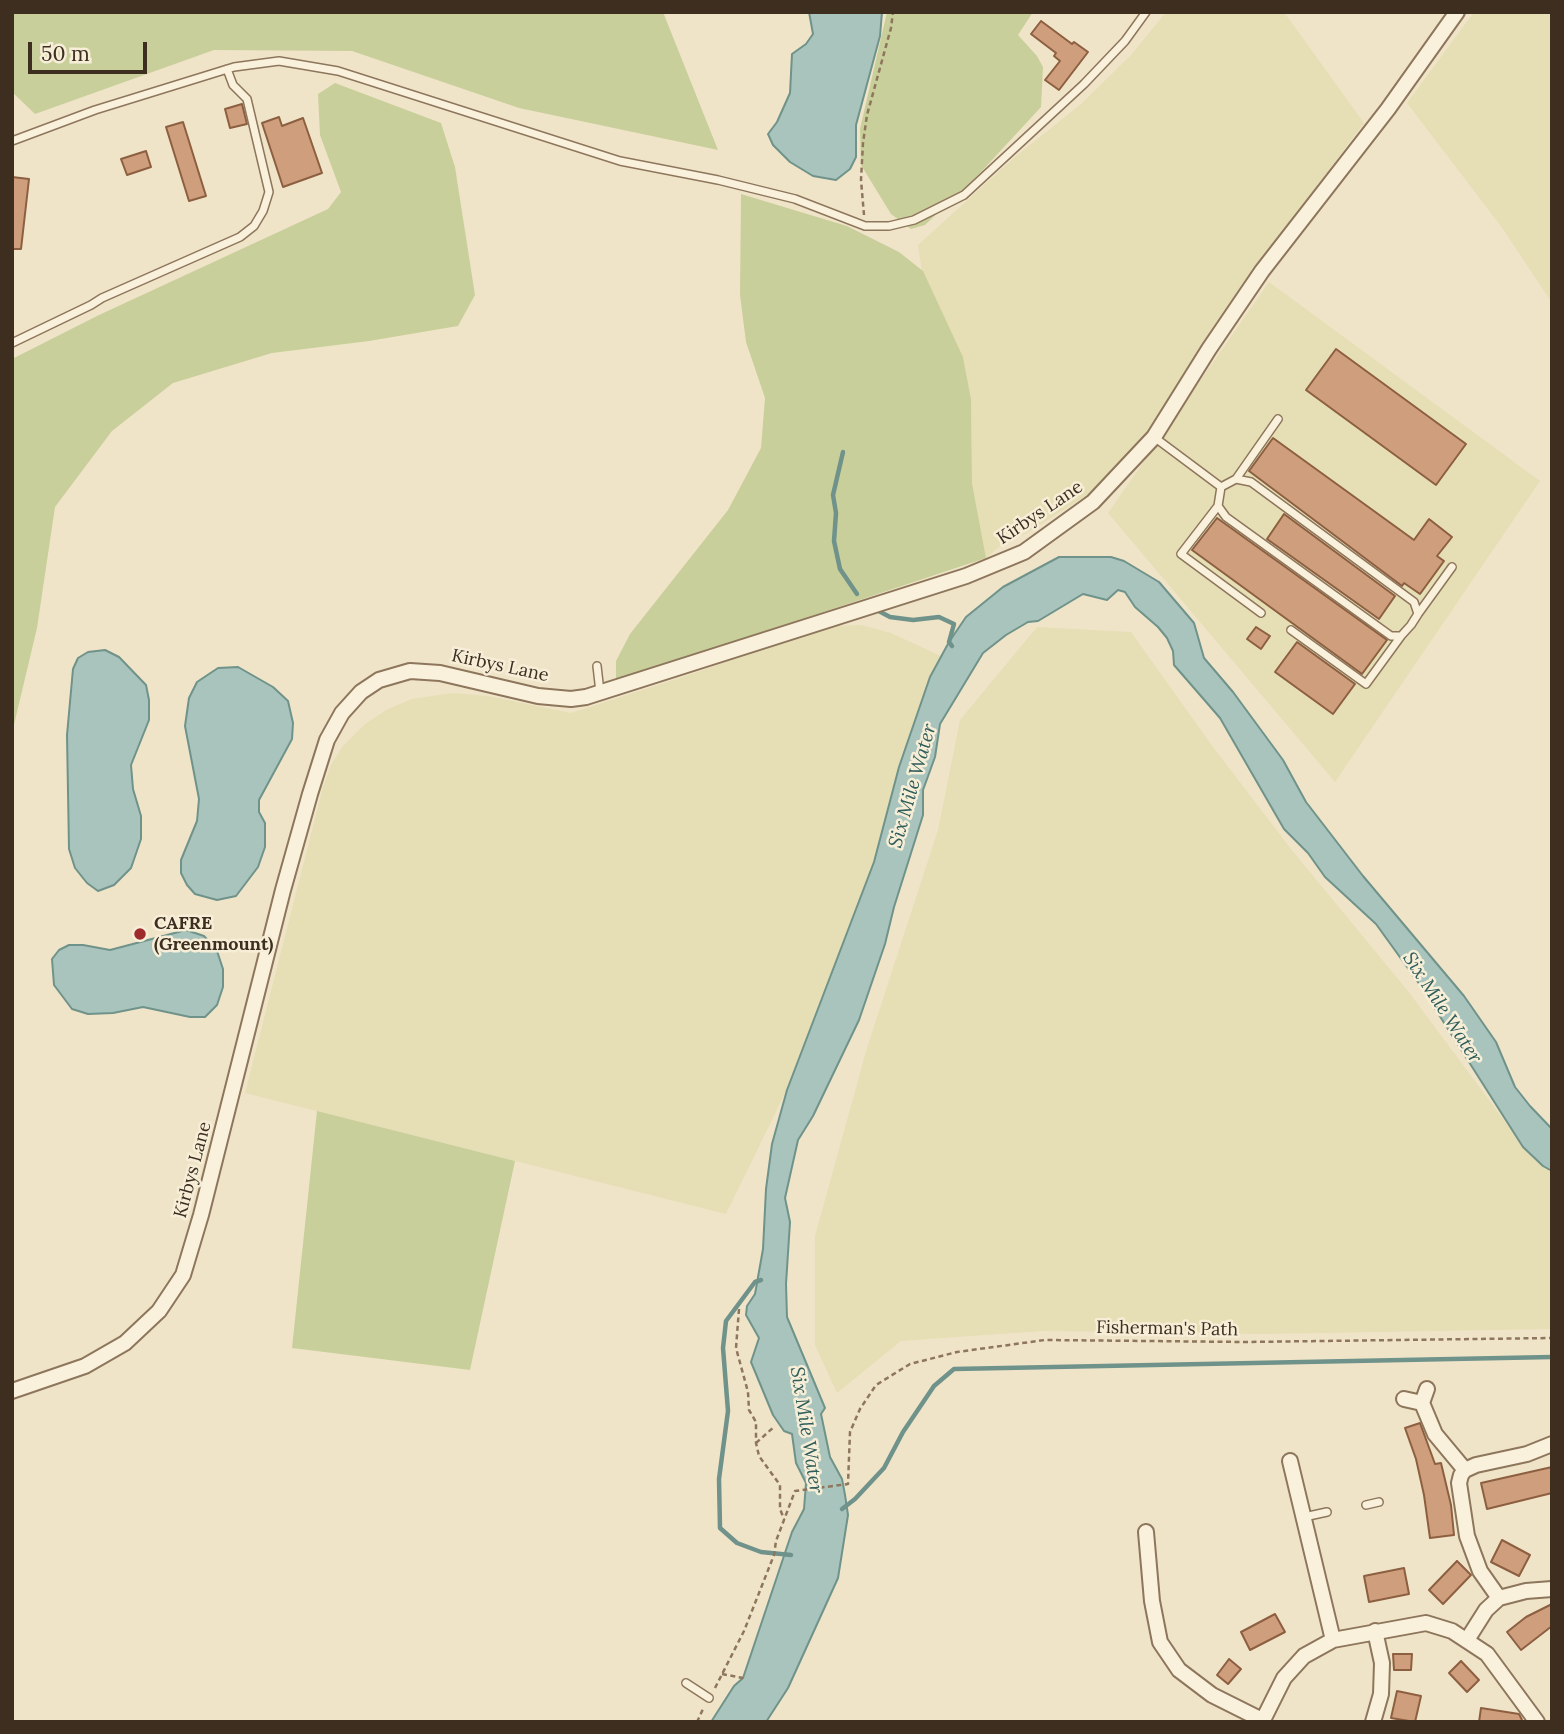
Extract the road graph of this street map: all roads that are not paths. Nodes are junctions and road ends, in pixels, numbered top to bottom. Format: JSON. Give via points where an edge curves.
{"nodes":[{"id":1,"x":1146,"y":12,"type":"edge"},
{"id":2,"x":1457,"y":12,"type":"edge"},
{"id":3,"x":228,"y":69,"type":"junction"},
{"id":4,"x":12,"y":141,"type":"edge"},
{"id":5,"x":12,"y":342,"type":"edge"},
{"id":6,"x":1278,"y":419,"type":"dead end"},
{"id":7,"x":1154,"y":437,"type":"junction"},
{"id":8,"x":1236,"y":479,"type":"junction"},
{"id":9,"x":1221,"y":487,"type":"junction"},
{"id":10,"x":1218,"y":506,"type":"junction"},
{"id":11,"x":1452,"y":567,"type":"dead end"},
{"id":12,"x":1261,"y":613,"type":"dead end"},
{"id":13,"x":1418,"y":614,"type":"junction"},
{"id":14,"x":1291,"y":630,"type":"dead end"},
{"id":15,"x":1401,"y":636,"type":"junction"},
{"id":16,"x":597,"y":666,"type":"dead end"},
{"id":17,"x":600,"y":692,"type":"junction"},
{"id":18,"x":12,"y":1391,"type":"edge"},
{"id":19,"x":1404,"y":1399,"type":"dead end"},
{"id":20,"x":1552,"y":1444,"type":"edge"},
{"id":21,"x":1290,"y":1461,"type":"dead end"},
{"id":22,"x":1465,"y":1470,"type":"junction"},
{"id":23,"x":1378,"y":1502,"type":"dead end"},
{"id":24,"x":1366,"y":1505,"type":"dead end"},
{"id":25,"x":1327,"y":1512,"type":"dead end"},
{"id":26,"x":1304,"y":1517,"type":"junction"},
{"id":27,"x":1146,"y":1532,"type":"dead end"},
{"id":28,"x":1552,"y":1589,"type":"edge"},
{"id":29,"x":1499,"y":1598,"type":"junction"},
{"id":30,"x":1375,"y":1630,"type":"junction"},
{"id":31,"x":1333,"y":1640,"type":"junction"},
{"id":32,"x":1468,"y":1640,"type":"junction"},
{"id":33,"x":686,"y":1683,"type":"dead end"},
{"id":34,"x":709,"y":1698,"type":"road end"},
{"id":35,"x":1262,"y":1721,"type":"edge"},
{"id":36,"x":1373,"y":1722,"type":"edge"},
{"id":37,"x":1537,"y":1722,"type":"edge"}],
"edges":[{"from":1,"to":3,"type":"lane","via":[[1084,84],[964,195],[914,220],[889,226],[865,226],[795,199],[620,161],[338,71],[279,61]]},
{"from":2,"to":7,"type":"street","name":"Kirbys Lane","via":[[1246,293]]},
{"from":3,"to":4,"type":"lane"},
{"from":3,"to":5,"type":"lane","via":[[233,85],[247,99],[269,192],[254,226],[240,237]]},
{"from":6,"to":8,"type":"lane"},
{"from":7,"to":9,"type":"lane"},
{"from":7,"to":17,"type":"street","name":"Kirbys Lane","via":[[1093,502],[1024,552],[966,576]]},
{"from":8,"to":9,"type":"lane"},
{"from":8,"to":13,"type":"lane","via":[[1251,482],[1414,603]]},
{"from":9,"to":10,"type":"lane"},
{"from":10,"to":12,"type":"lane","via":[[1181,554]]},
{"from":10,"to":15,"type":"lane","via":[[1226,517],[1391,636]]},
{"from":11,"to":13,"type":"lane"},
{"from":13,"to":15,"type":"lane"},
{"from":14,"to":15,"type":"lane","via":[[1366,684]]},
{"from":16,"to":17,"type":"lane"},
{"from":17,"to":18,"type":"street","name":"Kirbys Lane","via":[[537,701],[440,673],[410,671],[379,680],[342,713],[327,740],[310,794],[183,1275],[159,1311],[125,1343],[85,1366]]},
{"from":19,"to":22,"type":"street","via":[[1424,1396],[1435,1434]]},
{"from":20,"to":22,"type":"street"},
{"from":21,"to":26,"type":"street"},
{"from":22,"to":29,"type":"street","via":[[1459,1483],[1467,1536],[1480,1571]]},
{"from":23,"to":24,"type":"lane"},
{"from":25,"to":26,"type":"lane"},
{"from":26,"to":31,"type":"street"},
{"from":27,"to":35,"type":"street","via":[[1160,1642],[1179,1670],[1212,1695]]},
{"from":28,"to":29,"type":"street"},
{"from":29,"to":32,"type":"street"},
{"from":30,"to":31,"type":"street"},
{"from":30,"to":32,"type":"street","via":[[1426,1623]]},
{"from":30,"to":36,"type":"street","via":[[1382,1663],[1381,1694]]},
{"from":31,"to":35,"type":"street","via":[[1304,1656],[1284,1678]]},
{"from":32,"to":37,"type":"street","via":[[1487,1654]]},
{"from":33,"to":34,"type":"lane"}]}
